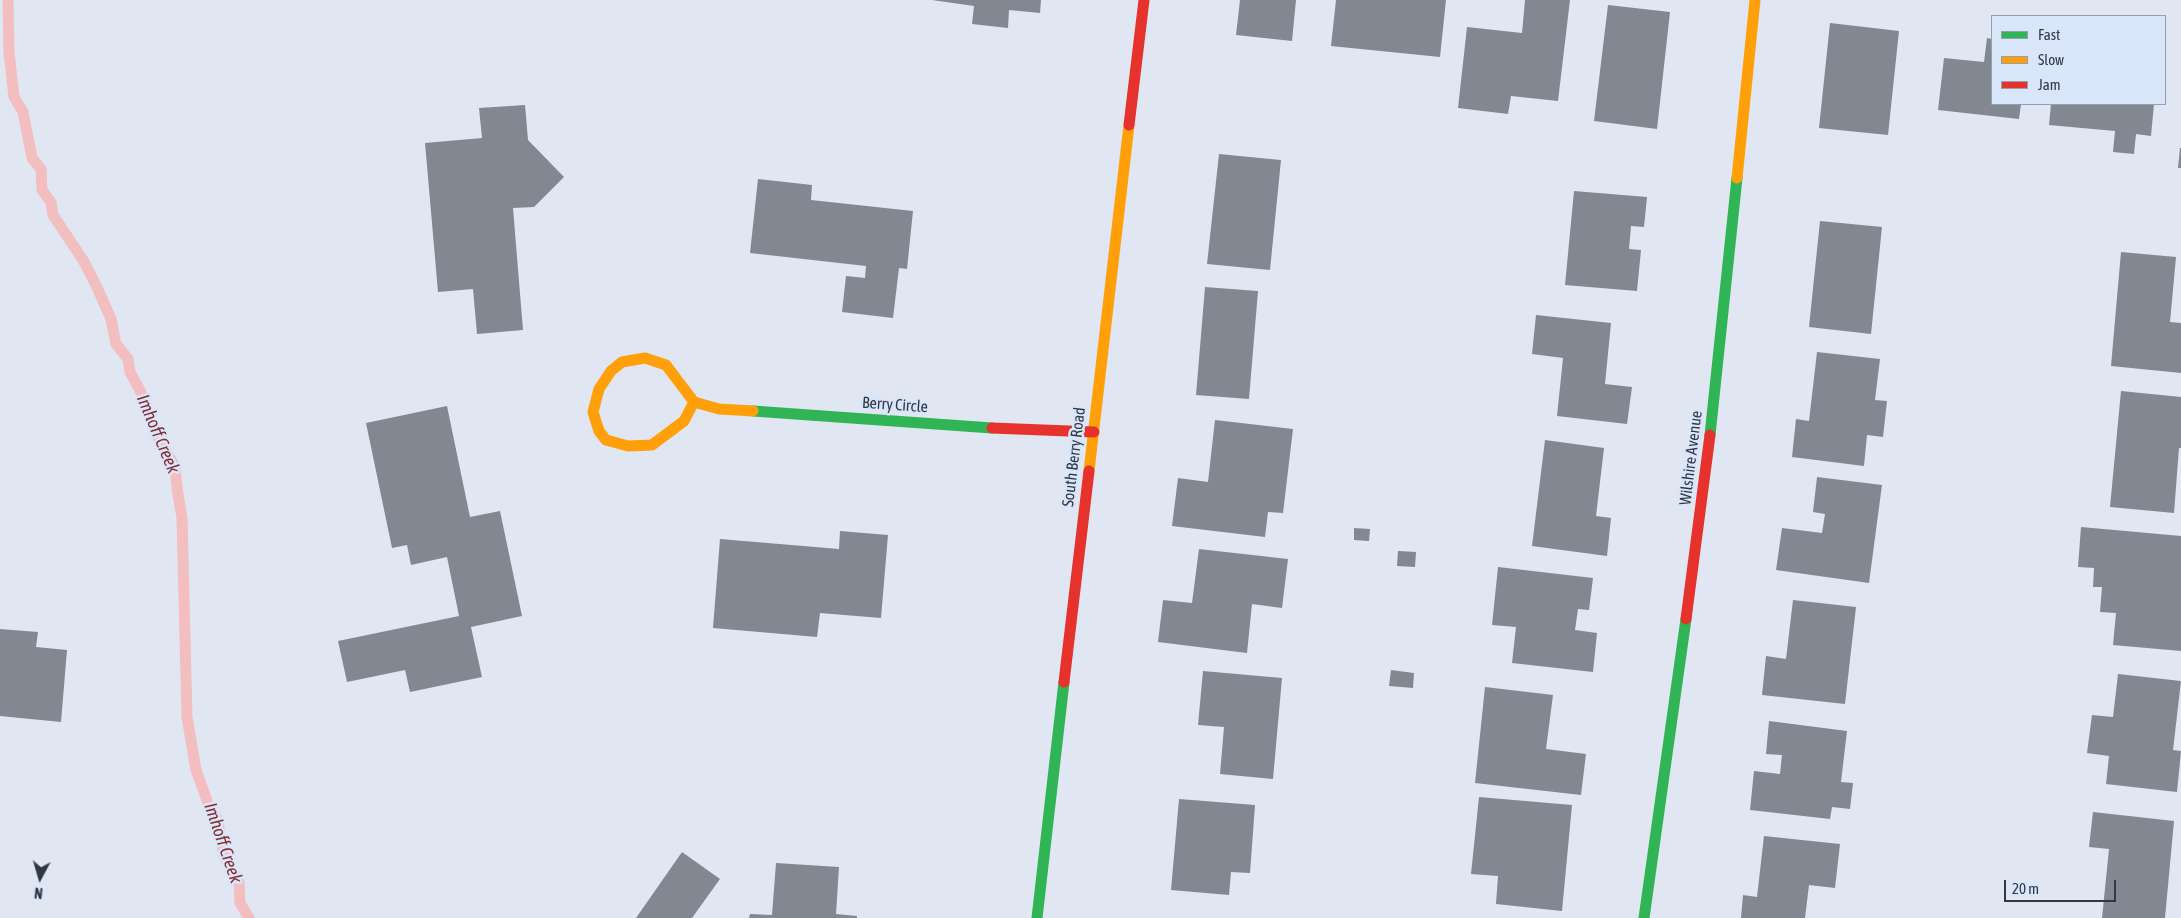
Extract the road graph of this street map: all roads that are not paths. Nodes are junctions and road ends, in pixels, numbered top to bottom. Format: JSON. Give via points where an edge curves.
{"nodes":[{"id":1,"x":1144,"y":0,"type":"edge"},
{"id":2,"x":1755,"y":0,"type":"edge"},
{"id":3,"x":694,"y":402,"type":"junction"},
{"id":4,"x":1094,"y":432,"type":"junction"},
{"id":5,"x":1037,"y":918,"type":"edge"},
{"id":6,"x":1644,"y":918,"type":"edge"}],
"edges":[{"from":1,"to":4,"type":"street","name":"South Berry Road"},
{"from":2,"to":6,"type":"street","name":"Wilshire Avenue","via":[[1706,478]]},
{"from":3,"to":3,"type":"street","via":[[666,365],[645,358],[622,362],[611,371],[599,389],[593,412],[599,431],[606,440],[628,446],[652,445],[684,422]]},
{"from":3,"to":4,"type":"street","name":"Berry Circle","via":[[718,409]]},
{"from":4,"to":5,"type":"street","name":"South Berry Road"}]}
